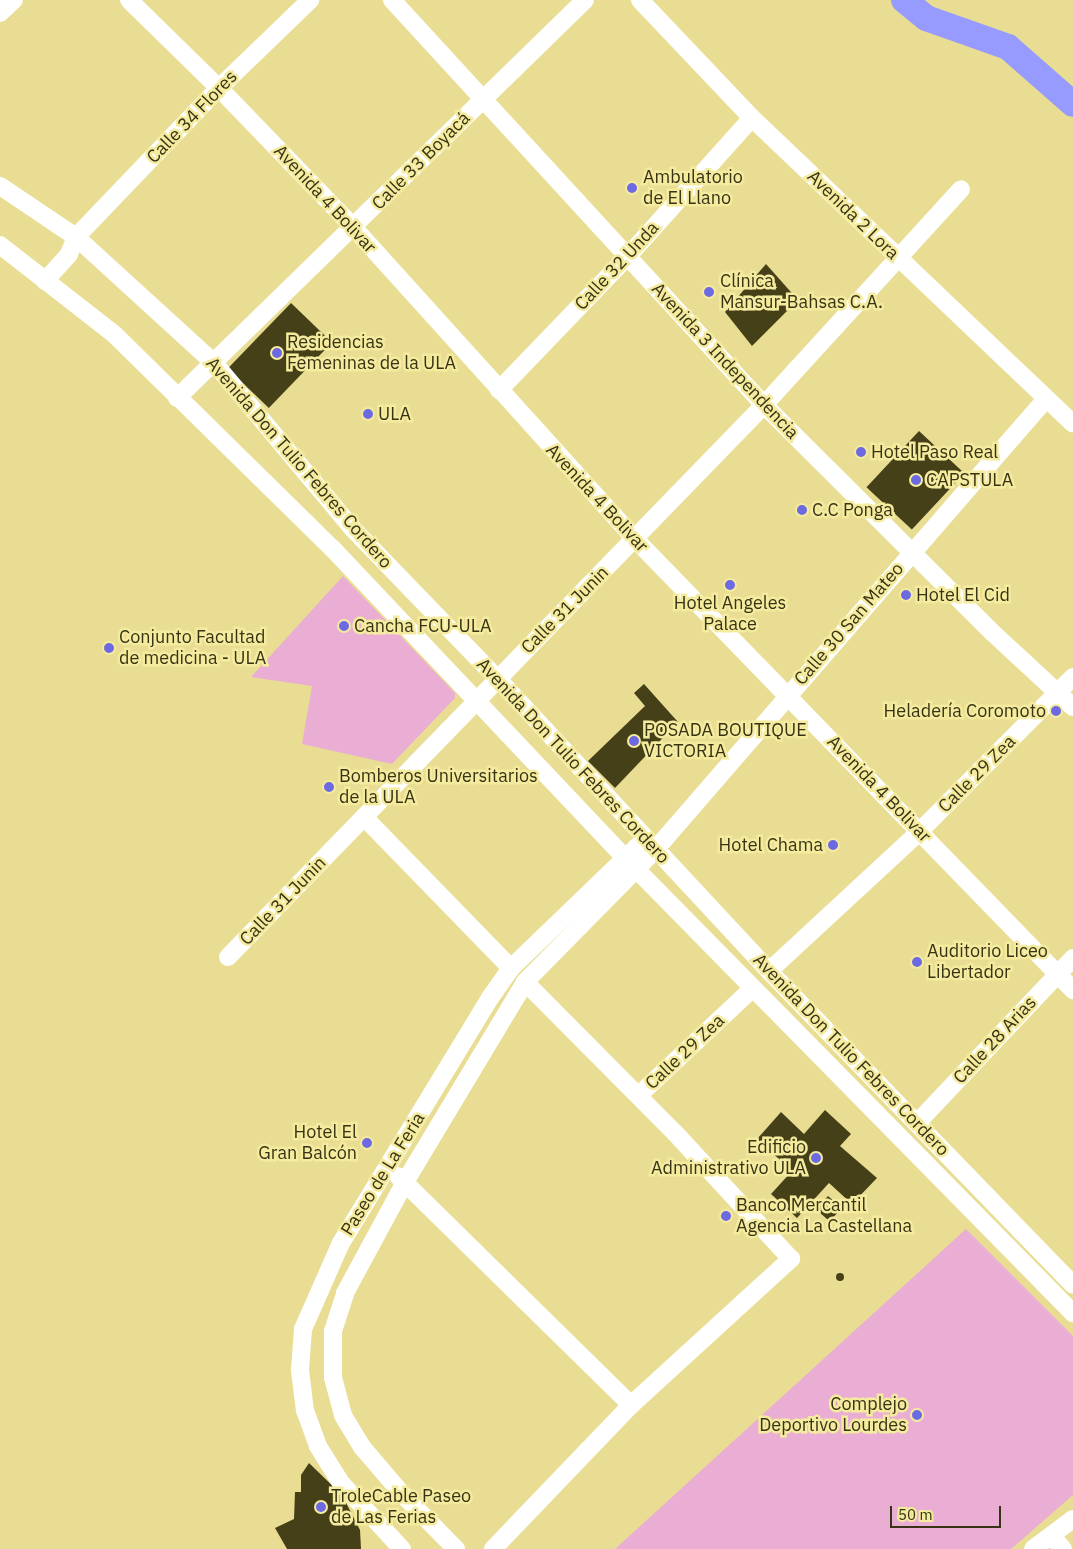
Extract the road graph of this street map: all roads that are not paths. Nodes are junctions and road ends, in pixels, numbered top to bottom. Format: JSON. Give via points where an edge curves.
{"nodes":[{"id":1,"x":14,"y":0,"type":"edge"},
{"id":2,"x":128,"y":0,"type":"edge"},
{"id":3,"x":310,"y":0,"type":"edge"},
{"id":4,"x":392,"y":0,"type":"edge"},
{"id":5,"x":585,"y":0,"type":"edge"},
{"id":6,"x":640,"y":0,"type":"edge"},
{"id":7,"x":0,"y":13,"type":"edge"},
{"id":8,"x":219,"y":88,"type":"junction"},
{"id":9,"x":484,"y":99,"type":"junction"},
{"id":10,"x":752,"y":118,"type":"junction"},
{"id":11,"x":0,"y":186,"type":"edge"},
{"id":12,"x":961,"y":189,"type":"dead end"},
{"id":13,"x":354,"y":228,"type":"junction"},
{"id":14,"x":76,"y":237,"type":"junction"},
{"id":15,"x":0,"y":245,"type":"edge"},
{"id":16,"x":629,"y":255,"type":"junction"},
{"id":17,"x":898,"y":259,"type":"junction"},
{"id":18,"x":45,"y":281,"type":"junction"},
{"id":19,"x":215,"y":364,"type":"junction"},
{"id":20,"x":499,"y":390,"type":"junction"},
{"id":21,"x":178,"y":398,"type":"junction"},
{"id":22,"x":1044,"y":400,"type":"junction"},
{"id":23,"x":764,"y":405,"type":"junction"},
{"id":24,"x":1073,"y":424,"type":"edge"},
{"id":25,"x":635,"y":539,"type":"junction"},
{"id":26,"x":911,"y":553,"type":"junction"},
{"id":27,"x":1073,"y":677,"type":"edge"},
{"id":28,"x":497,"y":678,"type":"junction"},
{"id":29,"x":787,"y":694,"type":"junction"},
{"id":30,"x":1057,"y":694,"type":"junction"},
{"id":31,"x":476,"y":702,"type":"junction"},
{"id":32,"x":1073,"y":707,"type":"edge"},
{"id":33,"x":364,"y":817,"type":"junction"},
{"id":34,"x":920,"y":832,"type":"junction"},
{"id":35,"x":650,"y":844,"type":"junction"},
{"id":36,"x":632,"y":864,"type":"junction"},
{"id":37,"x":228,"y":957,"type":"dead end"},
{"id":38,"x":1073,"y":958,"type":"edge"},
{"id":39,"x":511,"y":968,"type":"junction"},
{"id":40,"x":769,"y":971,"type":"junction"},
{"id":41,"x":1057,"y":974,"type":"junction"},
{"id":42,"x":525,"y":982,"type":"junction"},
{"id":43,"x":753,"y":988,"type":"junction"},
{"id":44,"x":1073,"y":990,"type":"edge"},
{"id":45,"x":639,"y":1095,"type":"junction"},
{"id":46,"x":917,"y":1123,"type":"junction"},
{"id":47,"x":388,"y":1168,"type":"junction"},
{"id":48,"x":405,"y":1182,"type":"junction"},
{"id":49,"x":1070,"y":1277,"type":"edge"},
{"id":50,"x":1073,"y":1313,"type":"edge"},
{"id":51,"x":631,"y":1405,"type":"junction"},
{"id":52,"x":1073,"y":1519,"type":"edge"},
{"id":53,"x":1057,"y":1542,"type":"edge"},
{"id":54,"x":402,"y":1549,"type":"edge"},
{"id":55,"x":456,"y":1549,"type":"edge"},
{"id":56,"x":494,"y":1549,"type":"edge"},
{"id":57,"x":1033,"y":1549,"type":"edge"}],
"edges":[{"from":1,"to":7,"type":"street"},
{"from":2,"to":8,"type":"street","name":"Avenida 4 Bolivar"},
{"from":3,"to":8,"type":"street","name":"Calle 34 Flores"},
{"from":4,"to":9,"type":"street","name":"Avenida 3 Independencia"},
{"from":5,"to":9,"type":"street","name":"Calle 33 Boyacá"},
{"from":6,"to":10,"type":"street","name":"Avenida 2 Lora"},
{"from":8,"to":13,"type":"street","name":"Avenida 4 Bolivar"},
{"from":8,"to":14,"type":"street","name":"Calle 34 Flores"},
{"from":9,"to":13,"type":"street","name":"Calle 33 Boyacá"},
{"from":9,"to":16,"type":"street","name":"Avenida 3 Independencia"},
{"from":10,"to":16,"type":"street","name":"Calle 32 Unda"},
{"from":10,"to":17,"type":"street","name":"Avenida 2 Lora"},
{"from":11,"to":14,"type":"street","name":"Avenida Don Tulio Febres Cordero"},
{"from":12,"to":17,"type":"street","name":"Calle 31 Junin"},
{"from":13,"to":19,"type":"street","name":"Calle 33 Boyacá"},
{"from":13,"to":20,"type":"street","name":"Avenida 4 Bolivar"},
{"from":14,"to":18,"type":"street","name":"Calle 34 Flores","via":[[69,254]]},
{"from":14,"to":19,"type":"street","name":"Avenida Don Tulio Febres Cordero"},
{"from":15,"to":18,"type":"street","name":"Avenida Don Tulio Febres Cordero"},
{"from":16,"to":20,"type":"street","name":"Calle 32 Unda"},
{"from":16,"to":23,"type":"street","name":"Avenida 3 Independencia"},
{"from":17,"to":22,"type":"street","name":"Avenida 2 Lora"},
{"from":17,"to":23,"type":"street","name":"Calle 31 Junin"},
{"from":18,"to":21,"type":"street","name":"Avenida Don Tulio Febres Cordero","via":[[115,335]]},
{"from":19,"to":21,"type":"street","name":"Calle 33 Boyacá"},
{"from":19,"to":28,"type":"street","name":"Avenida Don Tulio Febres Cordero","via":[[353,529]]},
{"from":20,"to":25,"type":"street","name":"Avenida 4 Bolivar"},
{"from":21,"to":31,"type":"street","name":"Avenida Don Tulio Febres Cordero","via":[[332,548]]},
{"from":22,"to":24,"type":"street","name":"Avenida 2 Lora"},
{"from":22,"to":26,"type":"street","name":"Calle 30 San Mateo"},
{"from":23,"to":25,"type":"street","name":"Calle 31 Junin"},
{"from":23,"to":26,"type":"street","name":"Avenida 3 Independencia"},
{"from":25,"to":28,"type":"street","name":"Calle 31 Junin"},
{"from":25,"to":29,"type":"street","name":"Avenida 4 Bolivar"},
{"from":26,"to":29,"type":"street","name":"Calle 30 San Mateo"},
{"from":26,"to":30,"type":"street","name":"Avenida 3 Independencia"},
{"from":27,"to":30,"type":"street","name":"Calle 29 Zea"},
{"from":28,"to":31,"type":"street","name":"Calle 31 Junin"},
{"from":28,"to":35,"type":"street","name":"Avenida Don Tulio Febres Cordero"},
{"from":29,"to":34,"type":"street","name":"Avenida 4 Bolivar"},
{"from":29,"to":35,"type":"street","name":"Calle 30 San Mateo"},
{"from":30,"to":32,"type":"street","name":"Avenida 3 Independencia"},
{"from":30,"to":34,"type":"street","name":"Calle 29 Zea"},
{"from":31,"to":33,"type":"street","name":"Calle 31 Junin"},
{"from":31,"to":36,"type":"street","name":"Avenida Don Tulio Febres Cordero"},
{"from":33,"to":37,"type":"street","name":"Calle 31 Junin"},
{"from":33,"to":39,"type":"street"},
{"from":34,"to":40,"type":"street","name":"Calle 29 Zea"},
{"from":34,"to":41,"type":"street","name":"Avenida 4 Bolivar"},
{"from":35,"to":36,"type":"street","name":"Calle 30 San Mateo"},
{"from":35,"to":40,"type":"street","name":"Avenida Don Tulio Febres Cordero"},
{"from":36,"to":39,"type":"street","name":"Paseo de La Feria"},
{"from":36,"to":42,"type":"street"},
{"from":36,"to":43,"type":"street","name":"Avenida Don Tulio Febres Cordero"},
{"from":38,"to":41,"type":"street","name":"Calle 28 Arias"},
{"from":39,"to":47,"type":"street","name":"Paseo de La Feria"},
{"from":40,"to":46,"type":"street","name":"Avenida Don Tulio Febres Cordero"},
{"from":41,"to":44,"type":"street","name":"Avenida 4 Bolivar"},
{"from":41,"to":46,"type":"street","name":"Calle 28 Arias"},
{"from":42,"to":45,"type":"street"},
{"from":42,"to":48,"type":"street","name":"Paseo de La Feria"},
{"from":43,"to":45,"type":"street","name":"Calle 29 Zea"},
{"from":43,"to":50,"type":"street","name":"Avenida Don Tulio Febres Cordero"},
{"from":45,"to":51,"type":"street","via":[[791,1259]]},
{"from":46,"to":49,"type":"street","name":"Avenida Don Tulio Febres Cordero"},
{"from":47,"to":48,"type":"street"},
{"from":47,"to":54,"type":"street","name":"Paseo de La Feria","via":[[340,1243],[322,1282],[303,1329],[300,1370],[305,1411],[318,1446],[340,1483]]},
{"from":48,"to":51,"type":"street"},
{"from":48,"to":55,"type":"street","name":"Paseo de La Feria","via":[[344,1293],[333,1331],[333,1377],[343,1415],[362,1447]]},
{"from":51,"to":56,"type":"street"},
{"from":52,"to":53,"type":"street"},
{"from":53,"to":57,"type":"street"}]}
